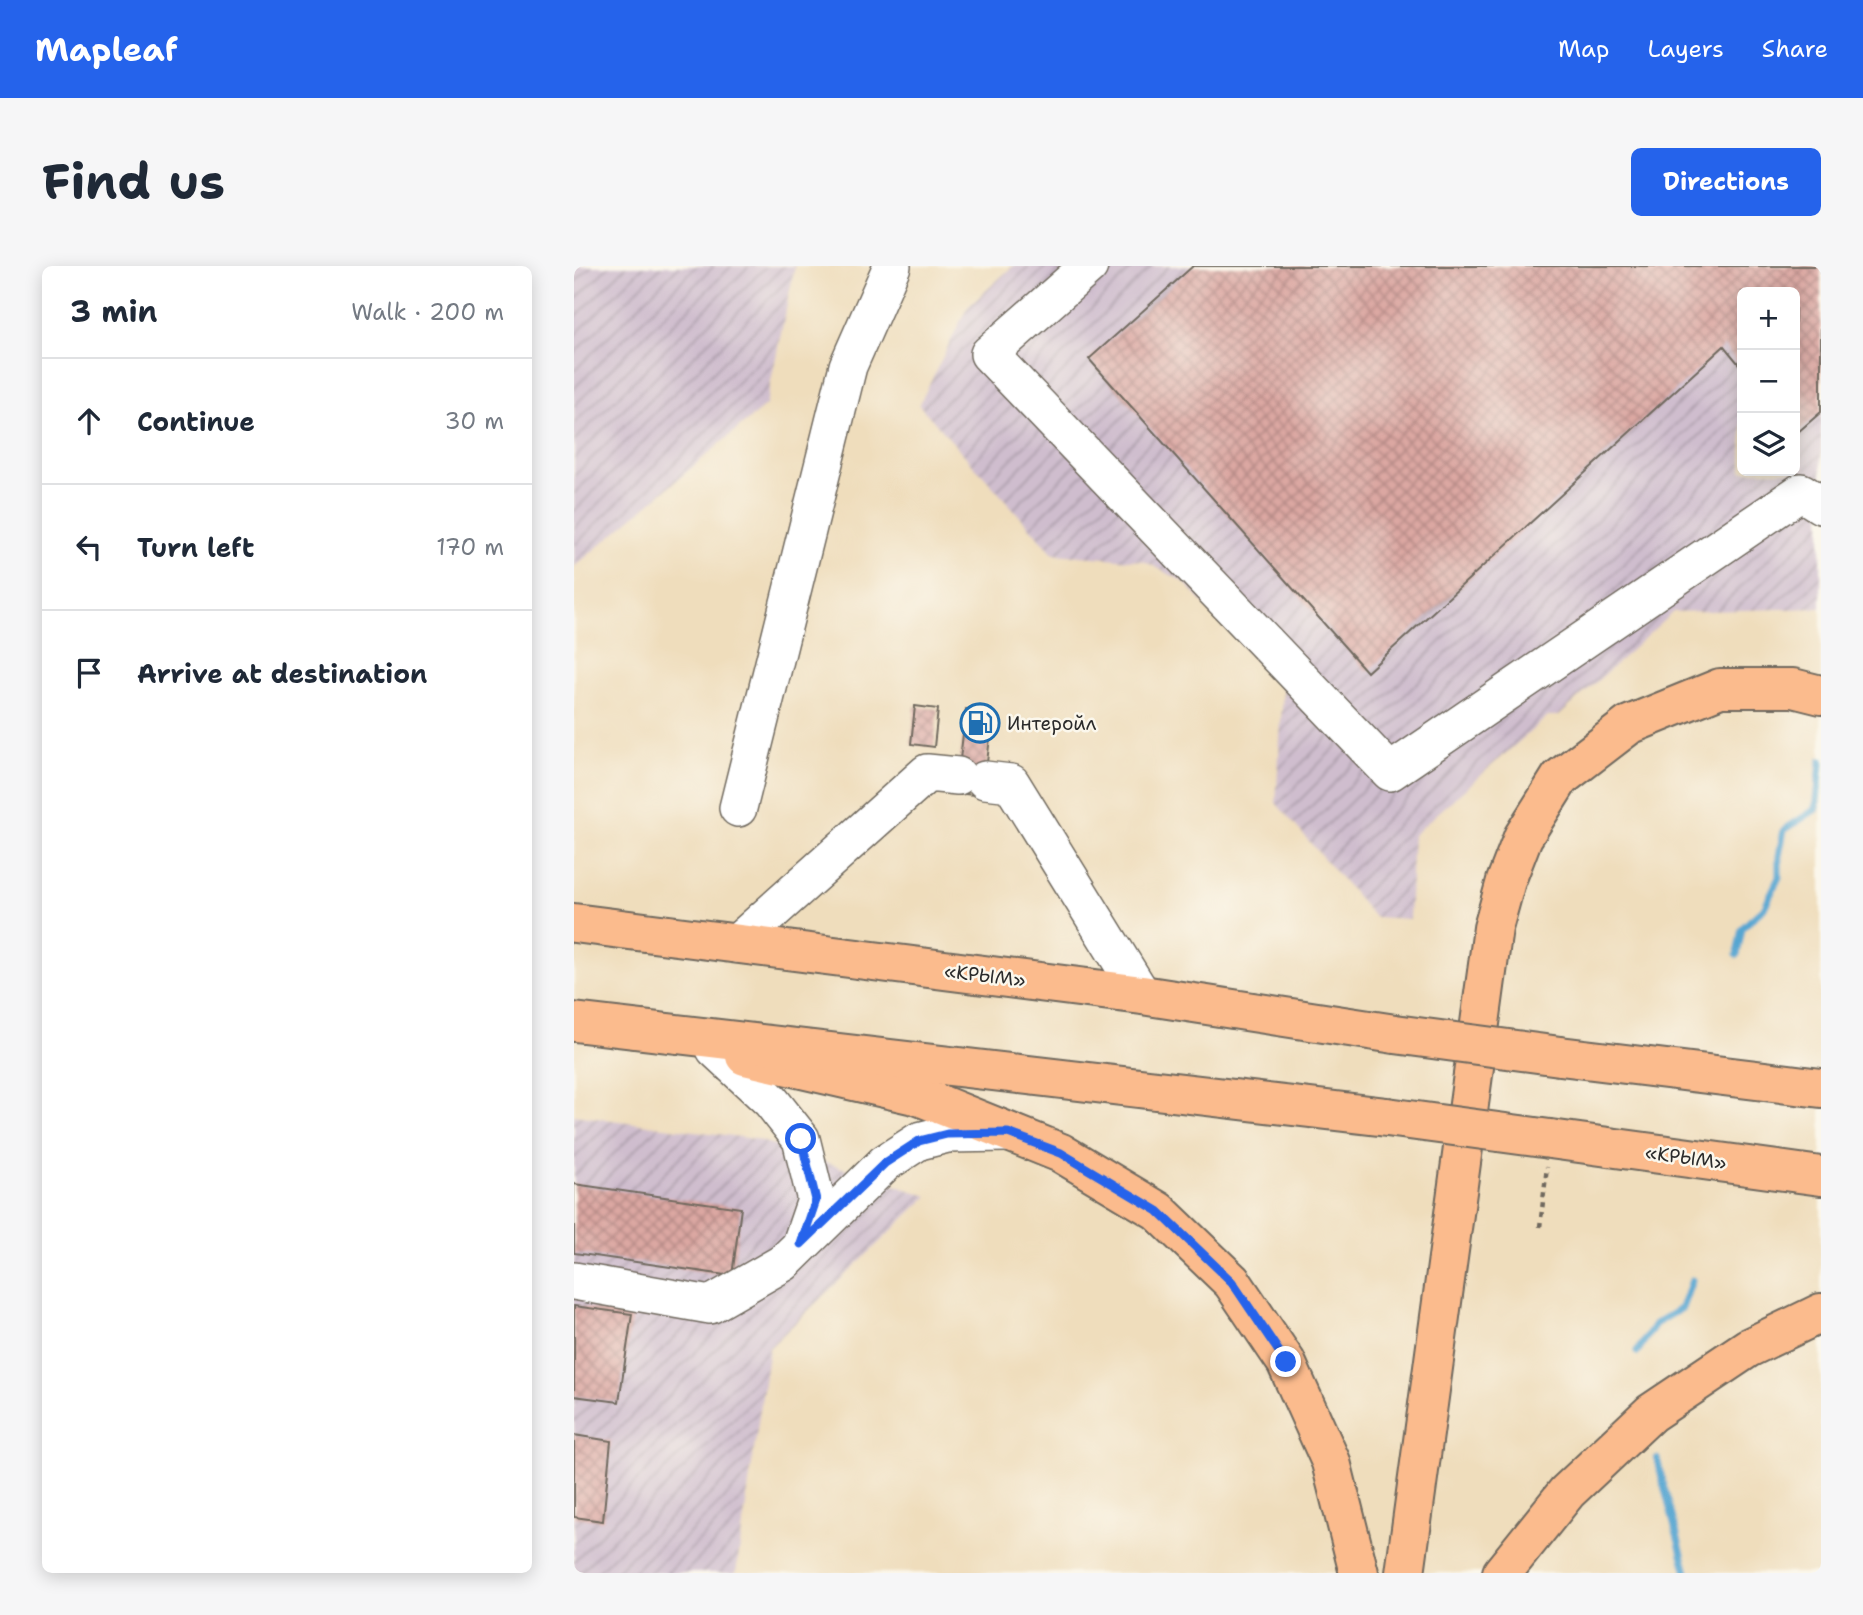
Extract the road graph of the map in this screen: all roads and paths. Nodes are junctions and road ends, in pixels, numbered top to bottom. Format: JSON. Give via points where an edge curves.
{"nodes":[{"id":1,"x":892,"y":266,"type":"edge"},
{"id":2,"x":1089,"y":266,"type":"edge"},
{"id":3,"x":1821,"y":505,"type":"edge"},
{"id":4,"x":1821,"y":695,"type":"edge"},
{"id":5,"x":738,"y":808,"type":"dead end"},
{"id":6,"x":574,"y":923,"type":"edge"},
{"id":7,"x":736,"y":944,"type":"junction"},
{"id":8,"x":1142,"y":995,"type":"junction"},
{"id":9,"x":592,"y":1024,"type":"edge"},
{"id":10,"x":715,"y":1049,"type":"junction"},
{"id":11,"x":1821,"y":1088,"type":"edge"},
{"id":12,"x":1008,"y":1133,"type":"junction"},
{"id":13,"x":1550,"y":1139,"type":"junction"},
{"id":14,"x":1821,"y":1176,"type":"edge"},
{"id":15,"x":1540,"y":1227,"type":"dead end"},
{"id":16,"x":801,"y":1244,"type":"junction"},
{"id":17,"x":574,"y":1281,"type":"edge"},
{"id":18,"x":1821,"y":1313,"type":"edge"},
{"id":19,"x":1359,"y":1573,"type":"edge"},
{"id":20,"x":1405,"y":1573,"type":"edge"},
{"id":21,"x":1502,"y":1573,"type":"edge"}],
"edges":[{"from":1,"to":5,"type":"lane","via":[[848,366]]},
{"from":2,"to":3,"type":"lane","via":[[989,354],[1390,772],[1801,492]]},
{"from":4,"to":20,"type":"main road","via":[[1793,688],[1720,688],[1629,725],[1560,778],[1523,837],[1493,928]]},
{"from":6,"to":7,"type":"main road","name":"«КРЫМ»"},
{"from":7,"to":8,"type":"main road","name":"«КРЫМ»"},
{"from":7,"to":8,"type":"lane","via":[[927,773],[1011,783]]},
{"from":8,"to":11,"type":"main road","name":"«КРЫМ»","bridge":true,"via":[[1395,1034]]},
{"from":9,"to":10,"type":"main road"},
{"from":9,"to":13,"type":"main road","name":"«КРЫМ»","bridge":true},
{"from":10,"to":12,"type":"main road","via":[[919,1096]]},
{"from":10,"to":16,"type":"lane","via":[[771,1101],[801,1139],[816,1200]]},
{"from":12,"to":16,"type":"lane","via":[[947,1134],[919,1141],[885,1163]]},
{"from":12,"to":19,"type":"main road","via":[[1061,1153],[1158,1211],[1232,1282],[1286,1362],[1331,1462]]},
{"from":13,"to":14,"type":"main road","name":"«КРЫМ»"},
{"from":13,"to":15,"type":"path"},
{"from":16,"to":17,"type":"lane","via":[[783,1263],[710,1305]]},
{"from":18,"to":21,"type":"main road","via":[[1748,1348],[1651,1413],[1567,1492]]}]}
